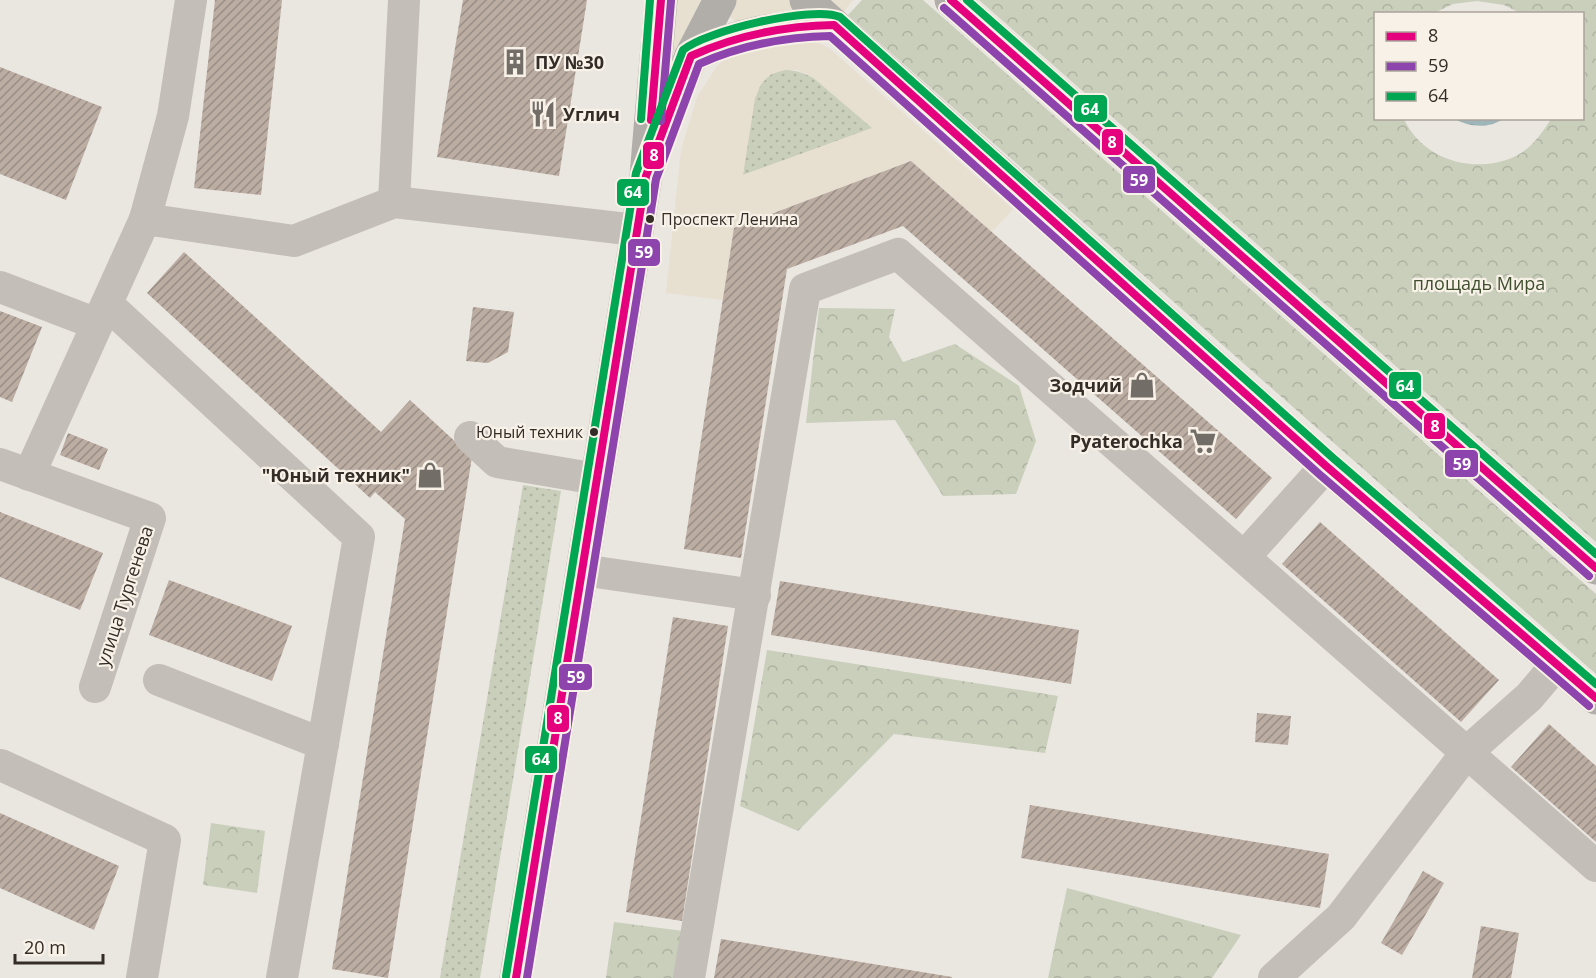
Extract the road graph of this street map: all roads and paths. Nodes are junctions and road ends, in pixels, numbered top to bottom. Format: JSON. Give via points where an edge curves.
{"nodes":[{"id":1,"x":191,"y":0,"type":"edge"},
{"id":2,"x":404,"y":0,"type":"edge"},
{"id":3,"x":661,"y":0,"type":"edge"},
{"id":4,"x":720,"y":0,"type":"edge"},
{"id":5,"x":806,"y":0,"type":"edge"},
{"id":6,"x":951,"y":0,"type":"edge"},
{"id":7,"x":834,"y":25,"type":"junction"},
{"id":8,"x":691,"y":57,"type":"junction"},
{"id":9,"x":646,"y":176,"type":"junction"},
{"id":10,"x":394,"y":202,"type":"junction"},
{"id":11,"x":145,"y":219,"type":"junction"},
{"id":12,"x":636,"y":230,"type":"junction"},
{"id":13,"x":0,"y":287,"type":"edge"},
{"id":14,"x":102,"y":314,"type":"junction"},
{"id":15,"x":470,"y":436,"type":"dead end"},
{"id":16,"x":0,"y":464,"type":"edge"},
{"id":17,"x":1326,"y":466,"type":"junction"},
{"id":18,"x":29,"y":475,"type":"junction"},
{"id":19,"x":597,"y":479,"type":"junction"},
{"id":20,"x":1245,"y":556,"type":"junction"},
{"id":21,"x":1596,"y":568,"type":"edge"},
{"id":22,"x":582,"y":570,"type":"junction"},
{"id":23,"x":755,"y":595,"type":"junction"},
{"id":24,"x":1557,"y":664,"type":"junction"},
{"id":25,"x":159,"y":680,"type":"dead end"},
{"id":26,"x":95,"y":687,"type":"dead end"},
{"id":27,"x":1596,"y":698,"type":"edge"},
{"id":28,"x":323,"y":744,"type":"junction"},
{"id":29,"x":1467,"y":752,"type":"junction"},
{"id":30,"x":1,"y":765,"type":"edge"},
{"id":31,"x":1596,"y":866,"type":"edge"},
{"id":32,"x":142,"y":978,"type":"edge"},
{"id":33,"x":282,"y":978,"type":"edge"},
{"id":34,"x":516,"y":978,"type":"edge"},
{"id":35,"x":689,"y":978,"type":"edge"},
{"id":36,"x":1274,"y":978,"type":"edge"}],
"edges":[{"from":1,"to":11,"type":"street","via":[[173,116]]},
{"from":2,"to":10,"type":"street"},
{"from":3,"to":9,"type":"main road"},
{"from":4,"to":8,"type":"main road"},
{"from":5,"to":7,"type":"main road"},
{"from":6,"to":21,"type":"main road"},
{"from":7,"to":8,"type":"main road","via":[[767,30],[719,43]]},
{"from":7,"to":17,"type":"main road"},
{"from":8,"to":9,"type":"main road"},
{"from":9,"to":12,"type":"main road"},
{"from":10,"to":11,"type":"street","via":[[294,241]]},
{"from":10,"to":12,"type":"street"},
{"from":11,"to":14,"type":"street"},
{"from":12,"to":19,"type":"main road"},
{"from":13,"to":14,"type":"street"},
{"from":14,"to":18,"type":"street"},
{"from":14,"to":28,"type":"street","via":[[359,537]]},
{"from":15,"to":19,"type":"street","via":[[497,462]]},
{"from":16,"to":18,"type":"street","name":"улица Тургенева"},
{"from":17,"to":20,"type":"street"},
{"from":17,"to":24,"type":"main road"},
{"from":18,"to":26,"type":"street","name":"улица Тургенева","via":[[150,518]]},
{"from":19,"to":22,"type":"main road"},
{"from":20,"to":23,"type":"street","via":[[898,254],[804,289]]},
{"from":20,"to":29,"type":"street"},
{"from":22,"to":23,"type":"street"},
{"from":22,"to":34,"type":"main road"},
{"from":23,"to":35,"type":"street"},
{"from":24,"to":27,"type":"main road"},
{"from":24,"to":29,"type":"street","via":[[1529,697]]},
{"from":25,"to":28,"type":"street"},
{"from":28,"to":33,"type":"street"},
{"from":29,"to":31,"type":"street"},
{"from":29,"to":36,"type":"street","via":[[1341,917]]},
{"from":30,"to":32,"type":"street","via":[[165,840]]}]}
